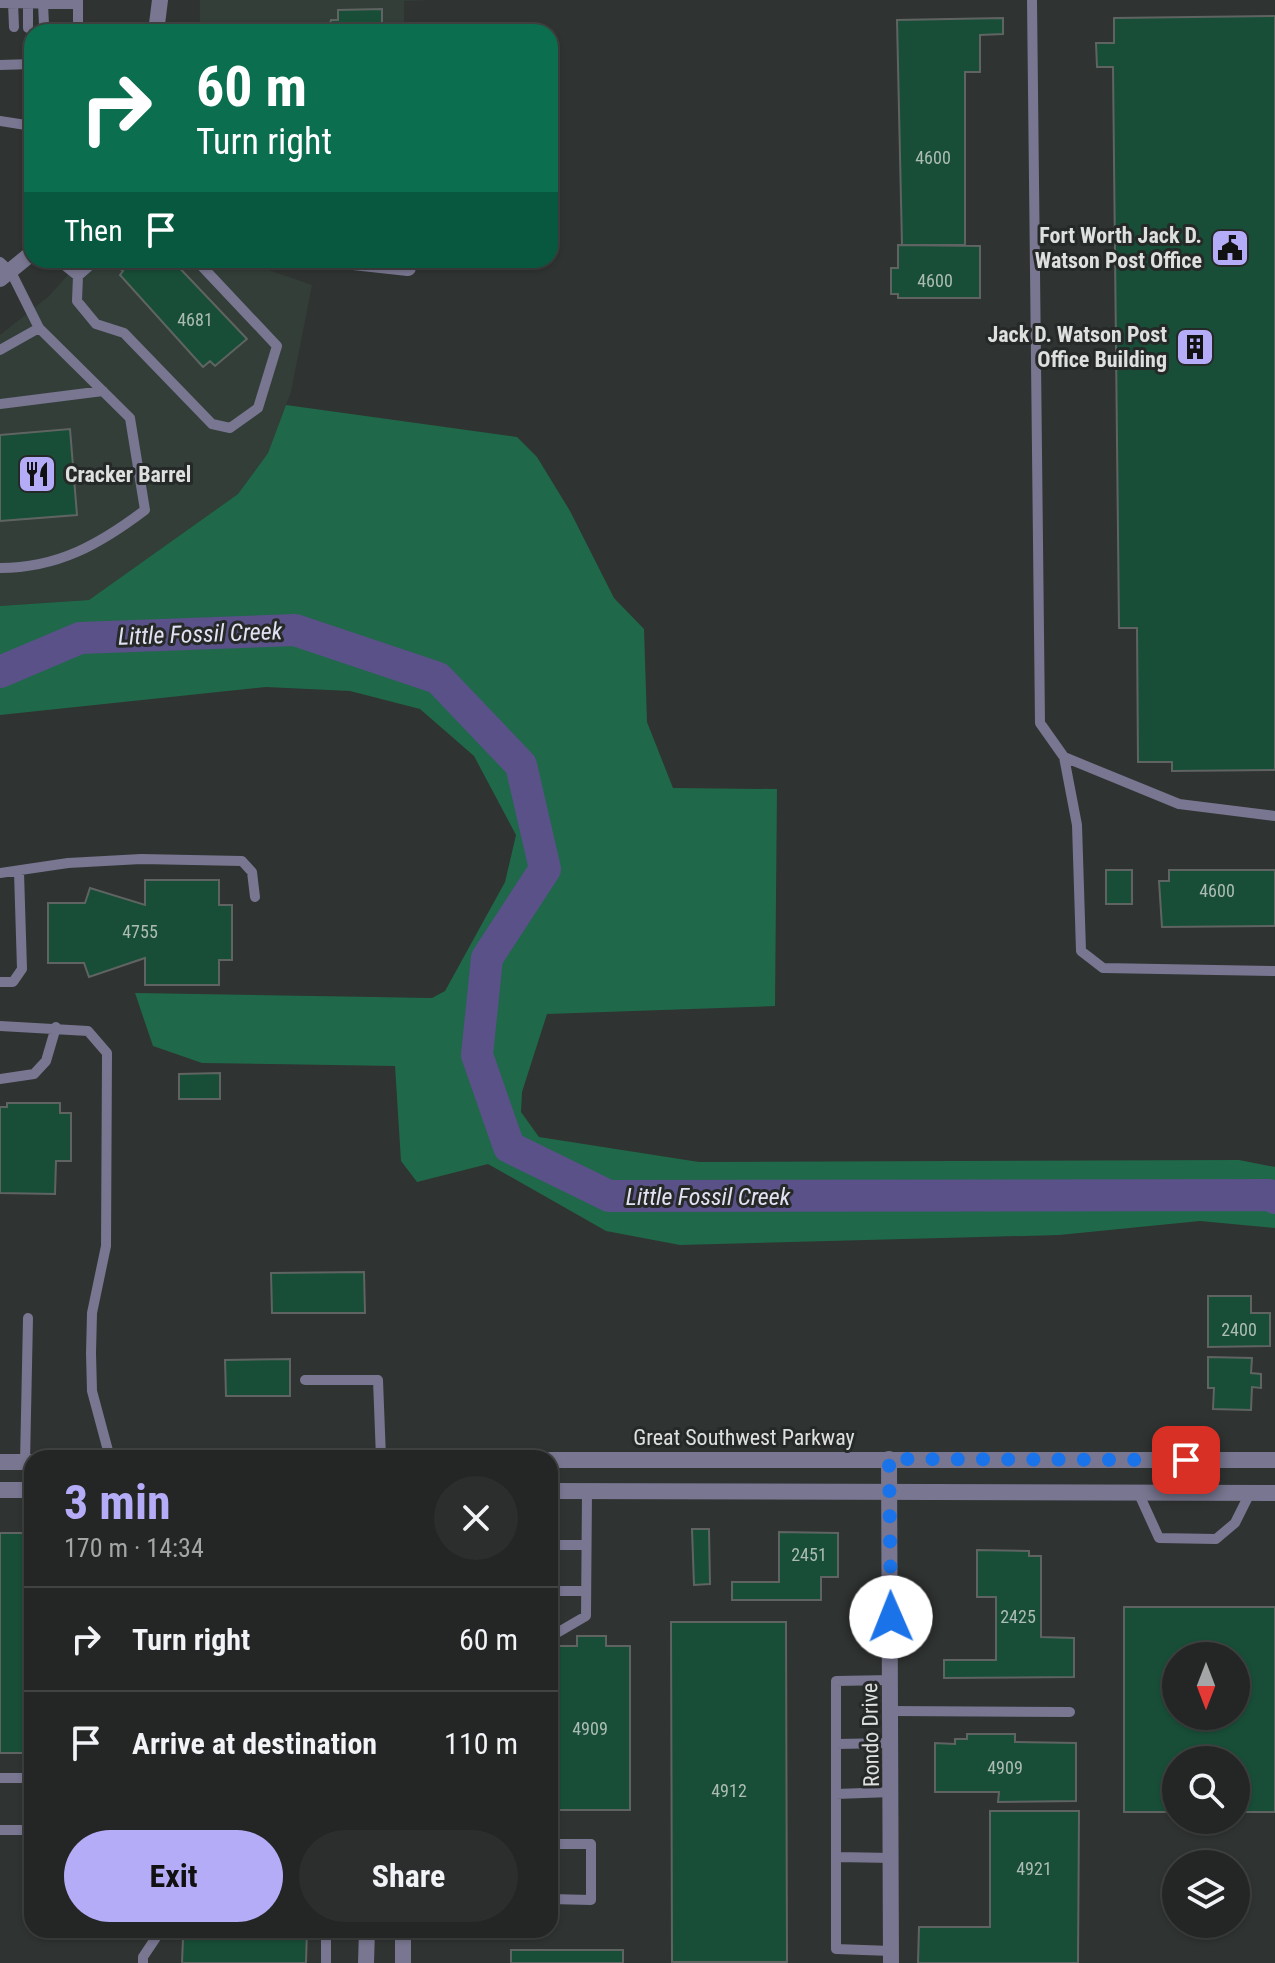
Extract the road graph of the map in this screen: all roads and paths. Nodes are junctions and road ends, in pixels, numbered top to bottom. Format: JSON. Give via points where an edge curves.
{"nodes":[{"id":1,"x":160,"y":0,"type":"edge"},
{"id":2,"x":1032,"y":0,"type":"edge"},
{"id":3,"x":78,"y":2,"type":"edge"},
{"id":4,"x":0,"y":3,"type":"edge"},
{"id":5,"x":13,"y":3,"type":"junction"},
{"id":6,"x":28,"y":3,"type":"junction"},
{"id":7,"x":43,"y":3,"type":"junction"},
{"id":8,"x":28,"y":24,"type":"edge"},
{"id":9,"x":44,"y":24,"type":"edge"},
{"id":10,"x":78,"y":24,"type":"edge"},
{"id":11,"x":157,"y":24,"type":"edge"},
{"id":12,"x":14,"y":27,"type":"dead end"},
{"id":13,"x":0,"y":58,"type":"edge"},
{"id":14,"x":24,"y":60,"type":"edge"},
{"id":15,"x":0,"y":65,"type":"edge"},
{"id":16,"x":0,"y":121,"type":"edge"},
{"id":17,"x":24,"y":125,"type":"edge"},
{"id":18,"x":24,"y":258,"type":"edge"},
{"id":19,"x":68,"y":268,"type":"edge"},
{"id":20,"x":87,"y":268,"type":"edge"},
{"id":21,"x":204,"y":268,"type":"edge"},
{"id":22,"x":4,"y":271,"type":"edge"},
{"id":23,"x":78,"y":276,"type":"junction"},
{"id":24,"x":39,"y":328,"type":"junction"},
{"id":25,"x":0,"y":350,"type":"edge"},
{"id":26,"x":103,"y":391,"type":"junction"},
{"id":27,"x":0,"y":404,"type":"edge"},
{"id":28,"x":0,"y":568,"type":"edge"},
{"id":29,"x":1064,"y":757,"type":"junction"},
{"id":30,"x":1275,"y":816,"type":"edge"},
{"id":31,"x":19,"y":872,"type":"junction"},
{"id":32,"x":0,"y":873,"type":"edge"},
{"id":33,"x":255,"y":897,"type":"dead end"},
{"id":34,"x":1275,"y":971,"type":"edge"},
{"id":35,"x":0,"y":982,"type":"edge"},
{"id":36,"x":0,"y":1026,"type":"edge"},
{"id":37,"x":56,"y":1027,"type":"junction"},
{"id":38,"x":0,"y":1079,"type":"edge"},
{"id":39,"x":28,"y":1318,"type":"dead end"},
{"id":40,"x":305,"y":1380,"type":"dead end"},
{"id":41,"x":29,"y":1450,"type":"edge"},
{"id":42,"x":108,"y":1450,"type":"edge"},
{"id":43,"x":381,"y":1450,"type":"edge"},
{"id":44,"x":889,"y":1459,"type":"junction"},
{"id":45,"x":558,"y":1460,"type":"edge"},
{"id":46,"x":1275,"y":1460,"type":"edge"},
{"id":47,"x":0,"y":1462,"type":"edge"},
{"id":48,"x":24,"y":1462,"type":"edge"},
{"id":49,"x":0,"y":1490,"type":"edge"},
{"id":50,"x":24,"y":1490,"type":"edge"},
{"id":51,"x":558,"y":1491,"type":"edge"},
{"id":52,"x":587,"y":1491,"type":"junction"},
{"id":53,"x":889,"y":1492,"type":"junction"},
{"id":54,"x":1138,"y":1492,"type":"junction"},
{"id":55,"x":1250,"y":1493,"type":"junction"},
{"id":56,"x":1275,"y":1493,"type":"edge"},
{"id":57,"x":558,"y":1545,"type":"edge"},
{"id":58,"x":586,"y":1545,"type":"junction"},
{"id":59,"x":558,"y":1591,"type":"edge"},
{"id":60,"x":586,"y":1591,"type":"junction"},
{"id":61,"x":558,"y":1632,"type":"edge"},
{"id":62,"x":891,"y":1680,"type":"junction"},
{"id":63,"x":892,"y":1711,"type":"junction"},
{"id":64,"x":1070,"y":1712,"type":"dead end"},
{"id":65,"x":892,"y":1743,"type":"junction"},
{"id":66,"x":836,"y":1744,"type":"junction"},
{"id":67,"x":0,"y":1778,"type":"edge"},
{"id":68,"x":24,"y":1778,"type":"edge"},
{"id":69,"x":892,"y":1792,"type":"junction"},
{"id":70,"x":836,"y":1794,"type":"junction"},
{"id":71,"x":0,"y":1830,"type":"edge"},
{"id":72,"x":24,"y":1830,"type":"edge"},
{"id":73,"x":558,"y":1844,"type":"edge"},
{"id":74,"x":836,"y":1857,"type":"junction"},
{"id":75,"x":893,"y":1858,"type":"junction"},
{"id":76,"x":558,"y":1899,"type":"edge"},
{"id":77,"x":156,"y":1938,"type":"edge"},
{"id":78,"x":326,"y":1938,"type":"edge"},
{"id":79,"x":367,"y":1938,"type":"edge"},
{"id":80,"x":403,"y":1938,"type":"edge"},
{"id":81,"x":891,"y":1957,"type":"edge"},
{"id":82,"x":143,"y":1963,"type":"edge"},
{"id":83,"x":326,"y":1963,"type":"edge"},
{"id":84,"x":366,"y":1963,"type":"edge"},
{"id":85,"x":403,"y":1963,"type":"edge"}],
"edges":[{"from":1,"to":11,"type":"street"},
{"from":2,"to":29,"type":"lane","via":[[1040,723]]},
{"from":3,"to":7,"type":"lane"},
{"from":3,"to":10,"type":"lane"},
{"from":4,"to":5,"type":"lane"},
{"from":5,"to":6,"type":"lane"},
{"from":5,"to":12,"type":"lane"},
{"from":6,"to":7,"type":"lane"},
{"from":6,"to":8,"type":"lane"},
{"from":7,"to":9,"type":"lane"},
{"from":13,"to":15,"type":"lane"},
{"from":14,"to":15,"type":"lane"},
{"from":16,"to":17,"type":"lane"},
{"from":18,"to":22,"type":"street"},
{"from":19,"to":23,"type":"lane"},
{"from":20,"to":23,"type":"lane"},
{"from":21,"to":23,"type":"lane","via":[[277,346],[258,408],[230,428],[212,424],[124,333],[96,324],[77,301]]},
{"from":22,"to":24,"type":"lane"},
{"from":24,"to":25,"type":"lane"},
{"from":24,"to":26,"type":"lane"},
{"from":26,"to":27,"type":"lane"},
{"from":26,"to":28,"type":"lane","via":[[130,418],[145,510],[101,543],[29,568]]},
{"from":29,"to":30,"type":"lane","via":[[1179,804]]},
{"from":29,"to":34,"type":"lane","via":[[1077,825],[1081,951],[1103,968]]},
{"from":31,"to":32,"type":"lane"},
{"from":31,"to":33,"type":"lane","via":[[97,861],[242,861],[252,872]]},
{"from":31,"to":35,"type":"lane","via":[[22,969],[13,982]]},
{"from":36,"to":37,"type":"lane"},
{"from":37,"to":38,"type":"lane","via":[[46,1061],[34,1074]]},
{"from":37,"to":42,"type":"lane","via":[[88,1031],[107,1053],[106,1246],[92,1313],[91,1353],[92,1391]]},
{"from":39,"to":41,"type":"lane"},
{"from":40,"to":43,"type":"lane","via":[[378,1380]]},
{"from":44,"to":45,"type":"street","name":"Great Southwest Parkway"},
{"from":44,"to":46,"type":"street","name":"Great Southwest Parkway"},
{"from":44,"to":53,"type":"street","name":"Rondo Drive"},
{"from":47,"to":48,"type":"street"},
{"from":49,"to":50,"type":"street"},
{"from":51,"to":52,"type":"street"},
{"from":52,"to":53,"type":"street"},
{"from":52,"to":58,"type":"lane"},
{"from":53,"to":54,"type":"street"},
{"from":53,"to":62,"type":"street","name":"Rondo Drive"},
{"from":54,"to":55,"type":"street"},
{"from":54,"to":55,"type":"lane","via":[[1159,1538],[1202,1539],[1216,1539],[1235,1523]]},
{"from":55,"to":56,"type":"street"},
{"from":57,"to":58,"type":"lane"},
{"from":58,"to":60,"type":"lane"},
{"from":59,"to":60,"type":"lane"},
{"from":60,"to":61,"type":"lane","via":[[586,1616]]},
{"from":62,"to":63,"type":"street","name":"Rondo Drive"},
{"from":62,"to":66,"type":"lane","via":[[836,1681]]},
{"from":63,"to":64,"type":"lane"},
{"from":63,"to":65,"type":"street","name":"Rondo Drive"},
{"from":65,"to":66,"type":"lane"},
{"from":65,"to":69,"type":"street","name":"Rondo Drive"},
{"from":66,"to":70,"type":"lane"},
{"from":67,"to":68,"type":"lane"},
{"from":69,"to":70,"type":"lane"},
{"from":69,"to":75,"type":"street","name":"Rondo Drive"},
{"from":70,"to":74,"type":"lane"},
{"from":71,"to":72,"type":"lane"},
{"from":73,"to":76,"type":"lane","via":[[591,1844],[591,1900]]},
{"from":74,"to":75,"type":"lane"},
{"from":74,"to":81,"type":"lane","via":[[836,1949]]},
{"from":75,"to":81,"type":"street","name":"Rondo Drive"},
{"from":77,"to":82,"type":"lane"},
{"from":78,"to":83,"type":"lane"},
{"from":79,"to":84,"type":"street"},
{"from":80,"to":85,"type":"street"}]}
